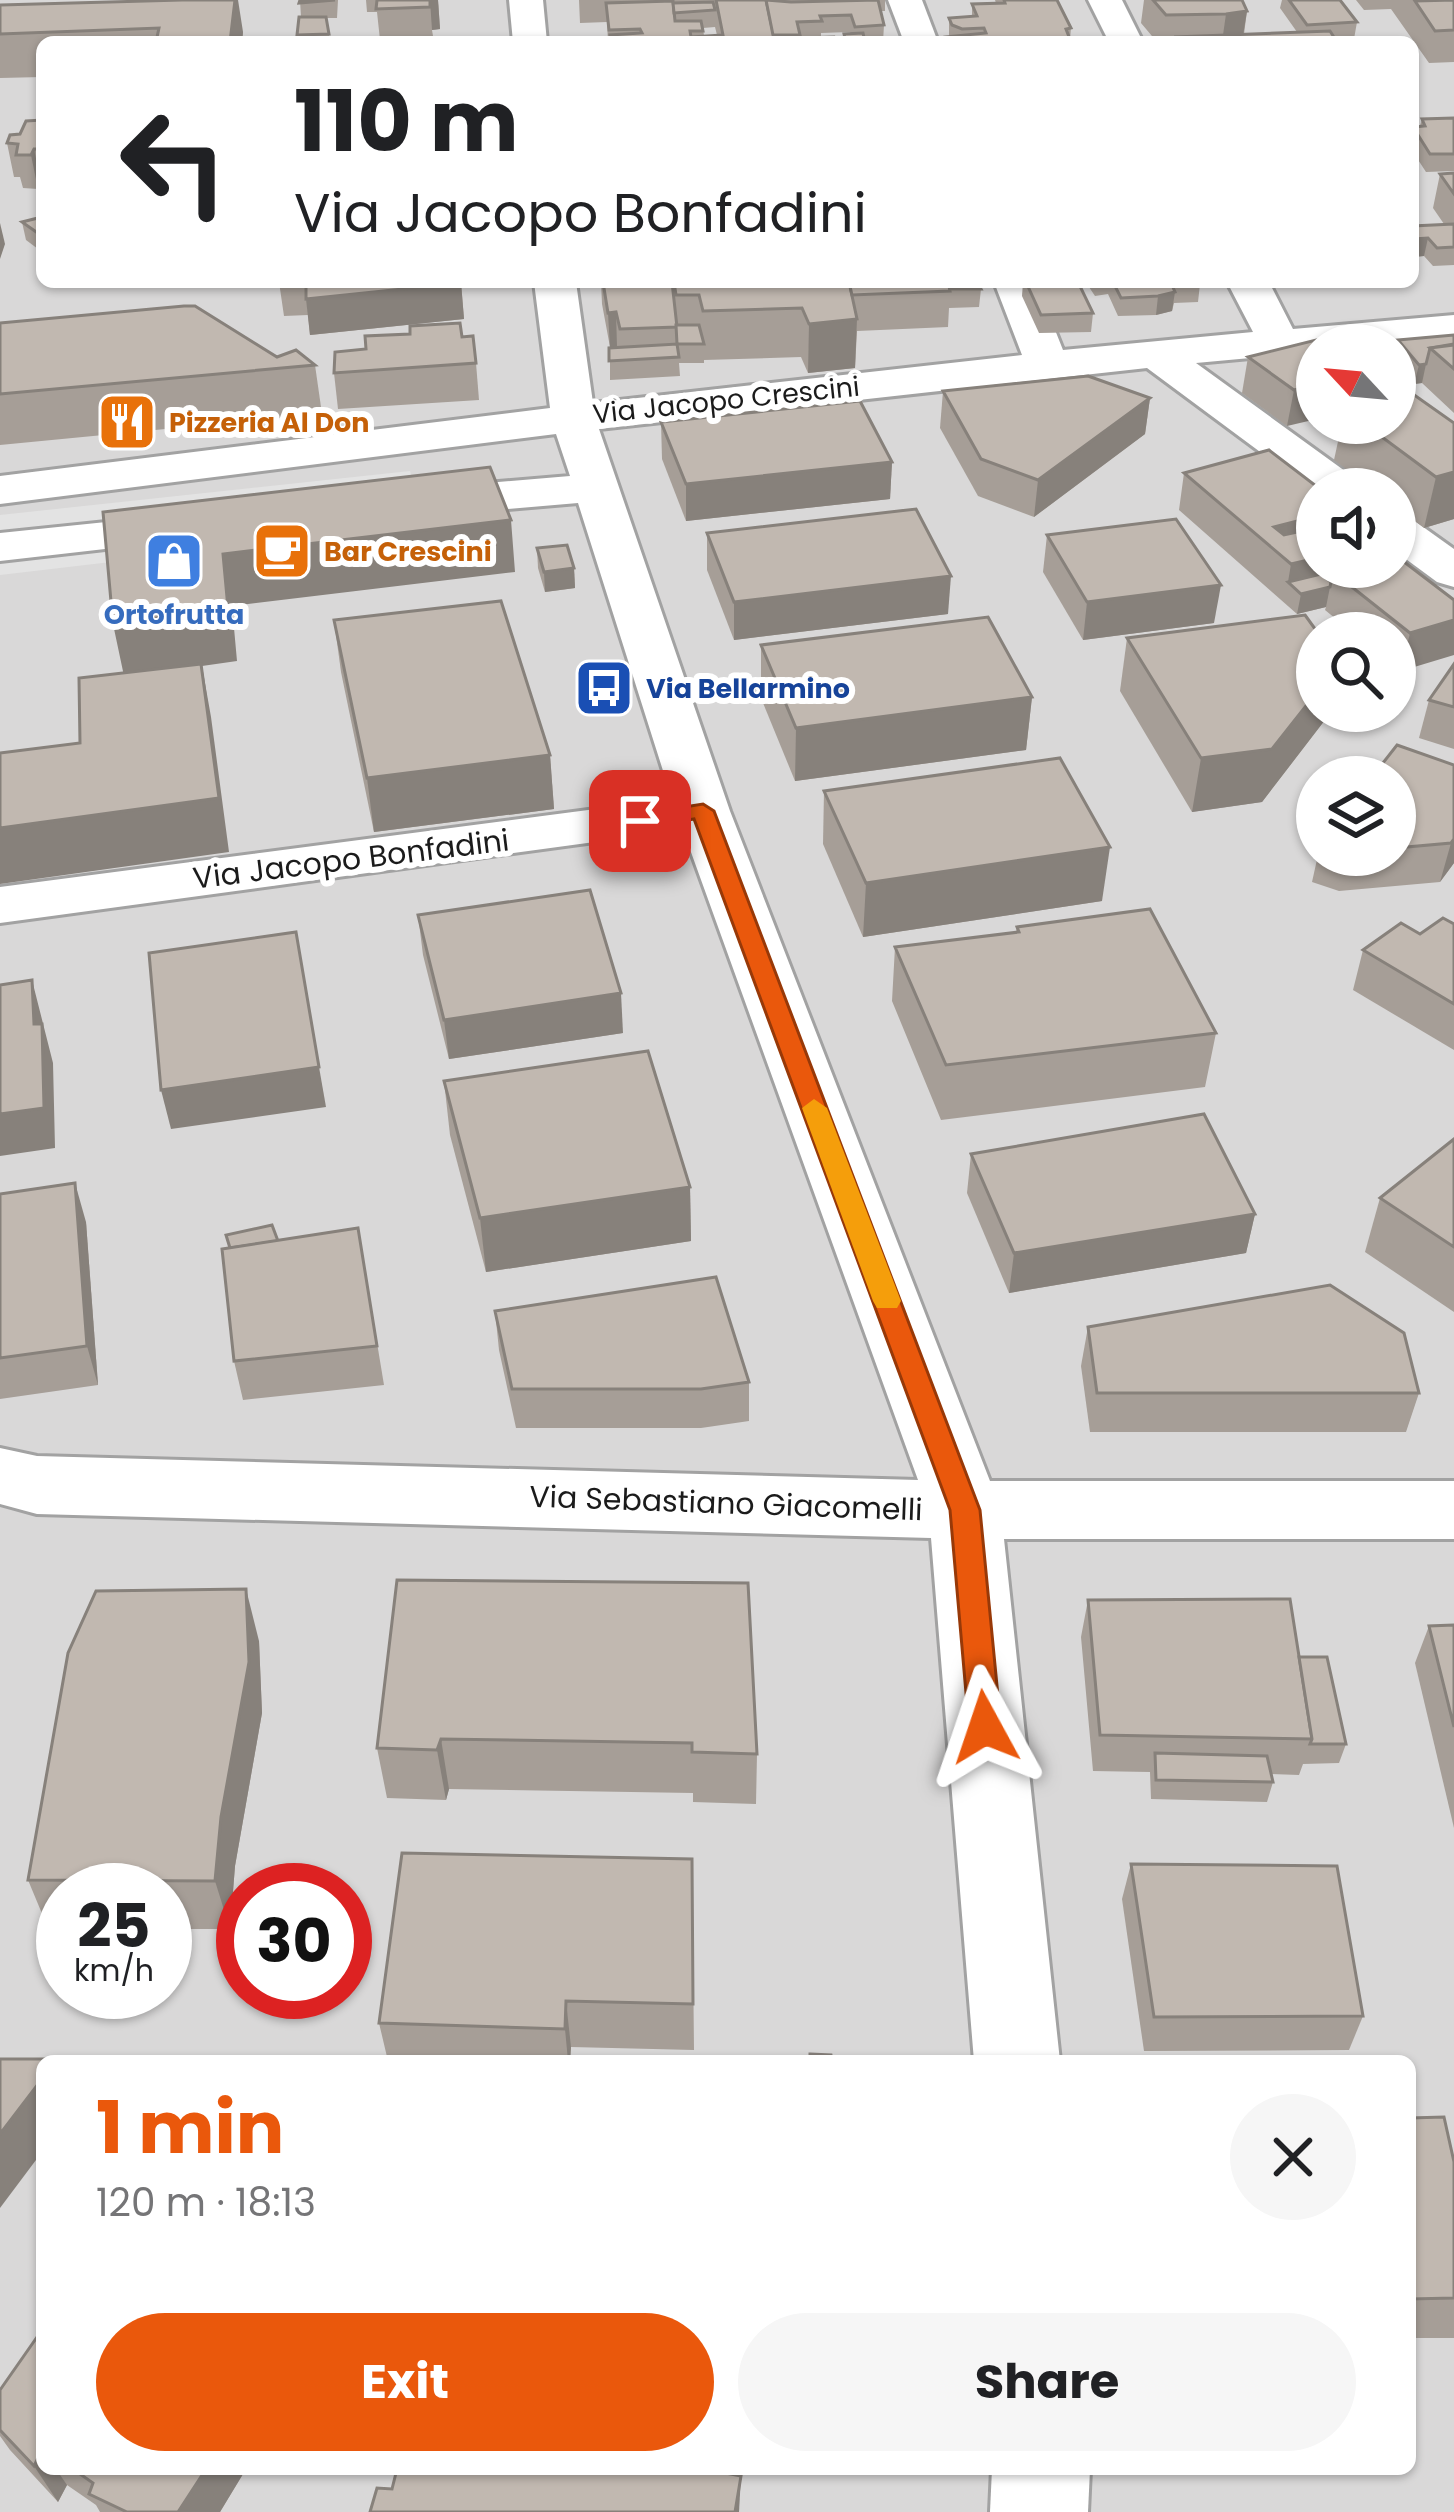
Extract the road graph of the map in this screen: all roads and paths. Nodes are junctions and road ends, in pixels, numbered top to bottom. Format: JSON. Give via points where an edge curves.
{"nodes":[{"id":1,"x":526,"y":0,"type":"edge"},
{"id":2,"x":905,"y":0,"type":"edge"},
{"id":3,"x":1105,"y":0,"type":"edge"},
{"id":4,"x":529,"y":36,"type":"edge"},
{"id":5,"x":919,"y":36,"type":"edge"},
{"id":6,"x":1123,"y":36,"type":"edge"},
{"id":7,"x":556,"y":288,"type":"edge"},
{"id":8,"x":1017,"y":288,"type":"edge"},
{"id":9,"x":1251,"y":288,"type":"edge"},
{"id":10,"x":1454,"y":328,"type":"edge"},
{"id":11,"x":1278,"y":340,"type":"junction"},
{"id":12,"x":1154,"y":353,"type":"junction"},
{"id":13,"x":1047,"y":364,"type":"junction"},
{"id":14,"x":573,"y":417,"type":"junction"},
{"id":15,"x":1311,"y":468,"type":"edge"},
{"id":16,"x":596,"y":488,"type":"junction"},
{"id":17,"x":0,"y":490,"type":"edge"},
{"id":18,"x":372,"y":508,"type":"edge"},
{"id":19,"x":236,"y":522,"type":"edge"},
{"id":20,"x":1416,"y":544,"type":"edge"},
{"id":21,"x":0,"y":547,"type":"edge"},
{"id":22,"x":1454,"y":572,"type":"edge"},
{"id":23,"x":703,"y":811,"type":"junction"},
{"id":24,"x":0,"y":905,"type":"edge"},
{"id":25,"x":0,"y":1476,"type":"edge"},
{"id":26,"x":965,"y":1510,"type":"junction"},
{"id":27,"x":1454,"y":1510,"type":"edge"},
{"id":28,"x":1016,"y":2055,"type":"edge"},
{"id":29,"x":1041,"y":2475,"type":"edge"},
{"id":30,"x":1039,"y":2512,"type":"edge"}],
"edges":[{"from":1,"to":4,"type":"street"},
{"from":2,"to":5,"type":"street"},
{"from":3,"to":6,"type":"street"},
{"from":7,"to":14,"type":"street"},
{"from":8,"to":13,"type":"street"},
{"from":9,"to":11,"type":"street"},
{"from":10,"to":11,"type":"street","name":"Via Jacopo Crescini"},
{"from":11,"to":12,"type":"street","name":"Via Jacopo Crescini"},
{"from":12,"to":13,"type":"street","name":"Via Jacopo Crescini"},
{"from":12,"to":15,"type":"street"},
{"from":13,"to":14,"type":"street","name":"Via Jacopo Crescini"},
{"from":14,"to":16,"type":"street"},
{"from":14,"to":17,"type":"street","name":"Via Jacopo Crescini"},
{"from":16,"to":18,"type":"street"},
{"from":16,"to":23,"type":"street"},
{"from":19,"to":21,"type":"street"},
{"from":20,"to":22,"type":"street"},
{"from":23,"to":24,"type":"street","name":"Via Jacopo Bonfadini"},
{"from":23,"to":26,"type":"street"},
{"from":25,"to":26,"type":"street","name":"Via Sebastiano Giacomelli","via":[[37,1485]]},
{"from":26,"to":27,"type":"street","name":"Via Sebastiano Giacomelli"},
{"from":26,"to":28,"type":"street"},
{"from":29,"to":30,"type":"street"}]}
